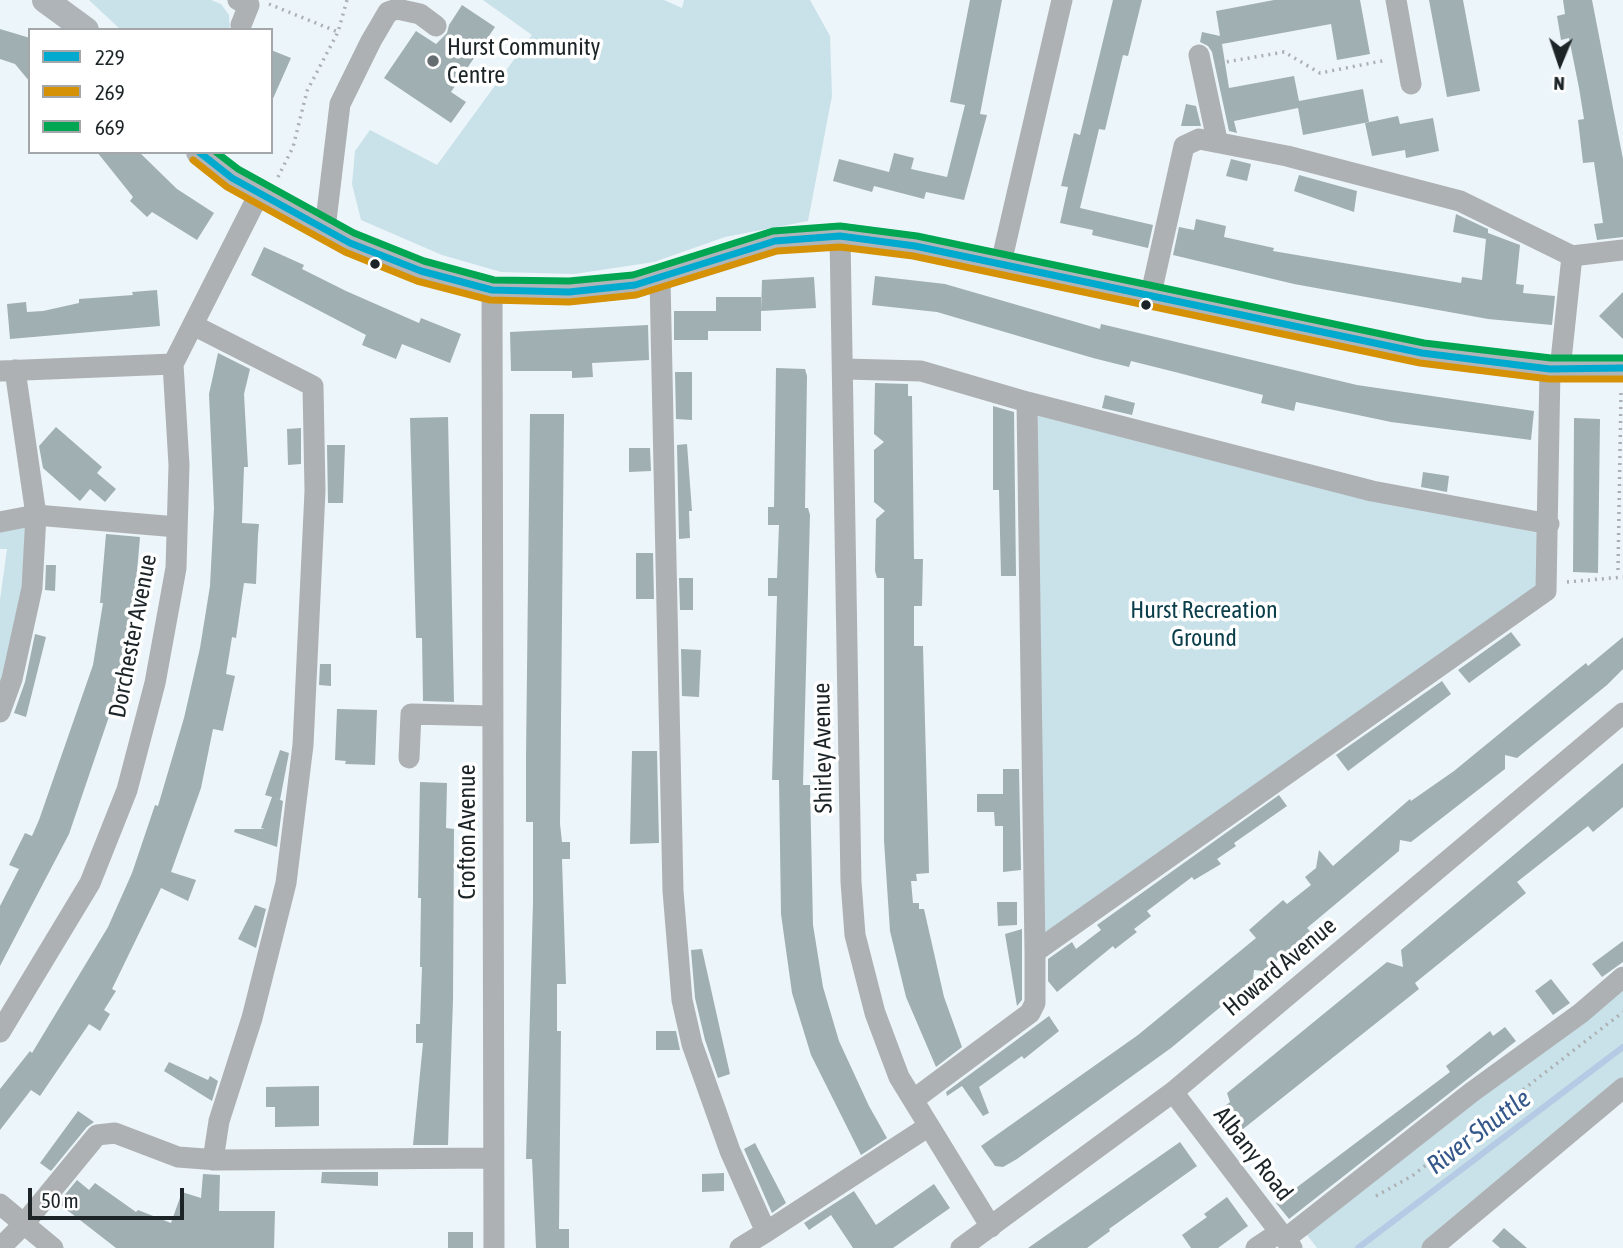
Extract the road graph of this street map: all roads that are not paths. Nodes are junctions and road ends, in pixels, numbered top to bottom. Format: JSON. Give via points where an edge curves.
{"nodes":[{"id":1,"x":45,"y":0,"type":"edge"},
{"id":2,"x":238,"y":0,"type":"edge"},
{"id":3,"x":1062,"y":0,"type":"edge"},
{"id":4,"x":1396,"y":0,"type":"edge"},
{"id":5,"x":241,"y":25,"type":"dead end"},
{"id":6,"x":436,"y":26,"type":"dead end"},
{"id":7,"x":83,"y":28,"type":"edge"},
{"id":8,"x":1200,"y":61,"type":"road end"},
{"id":9,"x":1411,"y":84,"type":"dead end"},
{"id":10,"x":1217,"y":141,"type":"junction"},
{"id":11,"x":202,"y":154,"type":"edge"},
{"id":12,"x":264,"y":196,"type":"junction"},
{"id":13,"x":325,"y":229,"type":"junction"},
{"id":14,"x":840,"y":236,"type":"junction"},
{"id":15,"x":1623,"y":250,"type":"edge"},
{"id":16,"x":1572,"y":256,"type":"junction"},
{"id":17,"x":1001,"y":263,"type":"junction"},
{"id":18,"x":660,"y":279,"type":"junction"},
{"id":19,"x":492,"y":290,"type":"junction"},
{"id":20,"x":1150,"y":298,"type":"junction"},
{"id":21,"x":192,"y":325,"type":"junction"},
{"id":22,"x":173,"y":363,"type":"junction"},
{"id":23,"x":845,"y":369,"type":"junction"},
{"id":24,"x":1555,"y":369,"type":"junction"},
{"id":25,"x":1622,"y":369,"type":"edge"},
{"id":26,"x":7,"y":371,"type":"edge"},
{"id":27,"x":1027,"y":402,"type":"junction"},
{"id":28,"x":36,"y":515,"type":"junction"},
{"id":29,"x":0,"y":522,"type":"edge"},
{"id":30,"x":1549,"y":524,"type":"junction"},
{"id":31,"x":177,"y":527,"type":"junction"},
{"id":32,"x":0,"y":712,"type":"edge"},
{"id":33,"x":1623,"y":713,"type":"edge"},
{"id":34,"x":493,"y":716,"type":"junction"},
{"id":35,"x":409,"y":758,"type":"dead end"},
{"id":36,"x":1035,"y":952,"type":"junction"},
{"id":37,"x":1623,"y":976,"type":"edge"},
{"id":38,"x":0,"y":1032,"type":"edge"},
{"id":39,"x":1623,"y":1088,"type":"edge"},
{"id":40,"x":1173,"y":1092,"type":"junction"},
{"id":41,"x":913,"y":1100,"type":"junction"},
{"id":42,"x":929,"y":1126,"type":"junction"},
{"id":43,"x":494,"y":1158,"type":"junction"},
{"id":44,"x":213,"y":1160,"type":"junction"},
{"id":45,"x":0,"y":1204,"type":"edge"},
{"id":46,"x":23,"y":1225,"type":"junction"},
{"id":47,"x":991,"y":1227,"type":"junction"},
{"id":48,"x":766,"y":1232,"type":"junction"},
{"id":49,"x":1286,"y":1240,"type":"edge"},
{"id":50,"x":0,"y":1248,"type":"edge"},
{"id":51,"x":53,"y":1248,"type":"edge"},
{"id":52,"x":494,"y":1248,"type":"edge"},
{"id":53,"x":740,"y":1248,"type":"edge"},
{"id":54,"x":961,"y":1248,"type":"edge"},
{"id":55,"x":1256,"y":1248,"type":"edge"},
{"id":56,"x":1432,"y":1248,"type":"edge"}],
"edges":[{"from":1,"to":7,"type":"main road"},
{"from":2,"to":5,"type":"street","via":[[249,5]]},
{"from":3,"to":17,"type":"street"},
{"from":4,"to":9,"type":"street"},
{"from":6,"to":13,"type":"street","via":[[410,11],[388,12],[365,52],[343,95],[338,116]]},
{"from":8,"to":10,"type":"street"},
{"from":10,"to":16,"type":"street","via":[[1460,201]]},
{"from":10,"to":20,"type":"street","via":[[1199,139],[1184,146]]},
{"from":11,"to":12,"type":"main road"},
{"from":12,"to":13,"type":"main road"},
{"from":12,"to":21,"type":"street","name":"Dorchester Avenue"},
{"from":13,"to":19,"type":"main road","via":[[421,271]]},
{"from":14,"to":17,"type":"main road"},
{"from":14,"to":18,"type":"main road","via":[[775,241]]},
{"from":14,"to":23,"type":"street","name":"Shirley Avenue"},
{"from":15,"to":16,"type":"street"},
{"from":16,"to":24,"type":"street"},
{"from":17,"to":20,"type":"main road"},
{"from":18,"to":19,"type":"main road","via":[[569,292]]},
{"from":18,"to":48,"type":"street","via":[[673,891],[682,1000],[692,1044],[730,1151]]},
{"from":19,"to":34,"type":"street","name":"Crofton Avenue"},
{"from":20,"to":24,"type":"main road","via":[[1422,354]]},
{"from":21,"to":22,"type":"street","name":"Dorchester Avenue"},
{"from":21,"to":44,"type":"street","via":[[313,386],[315,491],[303,745],[286,883],[252,1018],[219,1121]]},
{"from":22,"to":26,"type":"street"},
{"from":22,"to":31,"type":"street","name":"Dorchester Avenue"},
{"from":23,"to":27,"type":"street","via":[[920,371]]},
{"from":23,"to":41,"type":"street","name":"Shirley Avenue","via":[[855,935],[875,1013],[899,1077]]},
{"from":24,"to":25,"type":"main road"},
{"from":24,"to":30,"type":"street"},
{"from":26,"to":28,"type":"street"},
{"from":27,"to":30,"type":"street","via":[[1372,491]]},
{"from":27,"to":36,"type":"street"},
{"from":28,"to":29,"type":"street"},
{"from":28,"to":31,"type":"street"},
{"from":28,"to":32,"type":"street","via":[[32,588]]},
{"from":30,"to":36,"type":"street","via":[[1546,591]]},
{"from":31,"to":38,"type":"street","name":"Dorchester Avenue","via":[[176,568],[160,657],[127,790],[90,883]]},
{"from":33,"to":40,"type":"street","name":"Howard Avenue"},
{"from":34,"to":35,"type":"street","via":[[411,714]]},
{"from":34,"to":43,"type":"street","name":"Crofton Avenue"},
{"from":36,"to":41,"type":"street","via":[[1035,1003],[1030,1013]]},
{"from":37,"to":49,"type":"street"},
{"from":39,"to":56,"type":"street"},
{"from":40,"to":47,"type":"street","name":"Howard Avenue"},
{"from":40,"to":49,"type":"street","name":"Albany Road"},
{"from":41,"to":42,"type":"street","name":"Shirley Avenue"},
{"from":42,"to":47,"type":"street","name":"Shirley Avenue"},
{"from":42,"to":48,"type":"street"},
{"from":43,"to":44,"type":"street"},
{"from":43,"to":52,"type":"street","name":"Crofton Avenue"},
{"from":44,"to":46,"type":"street","via":[[178,1157],[115,1133],[97,1135]]},
{"from":45,"to":46,"type":"street"},
{"from":46,"to":50,"type":"street"},
{"from":46,"to":51,"type":"street"},
{"from":47,"to":54,"type":"street","name":"Howard Avenue"},
{"from":48,"to":53,"type":"street"},
{"from":49,"to":55,"type":"street"}]}
